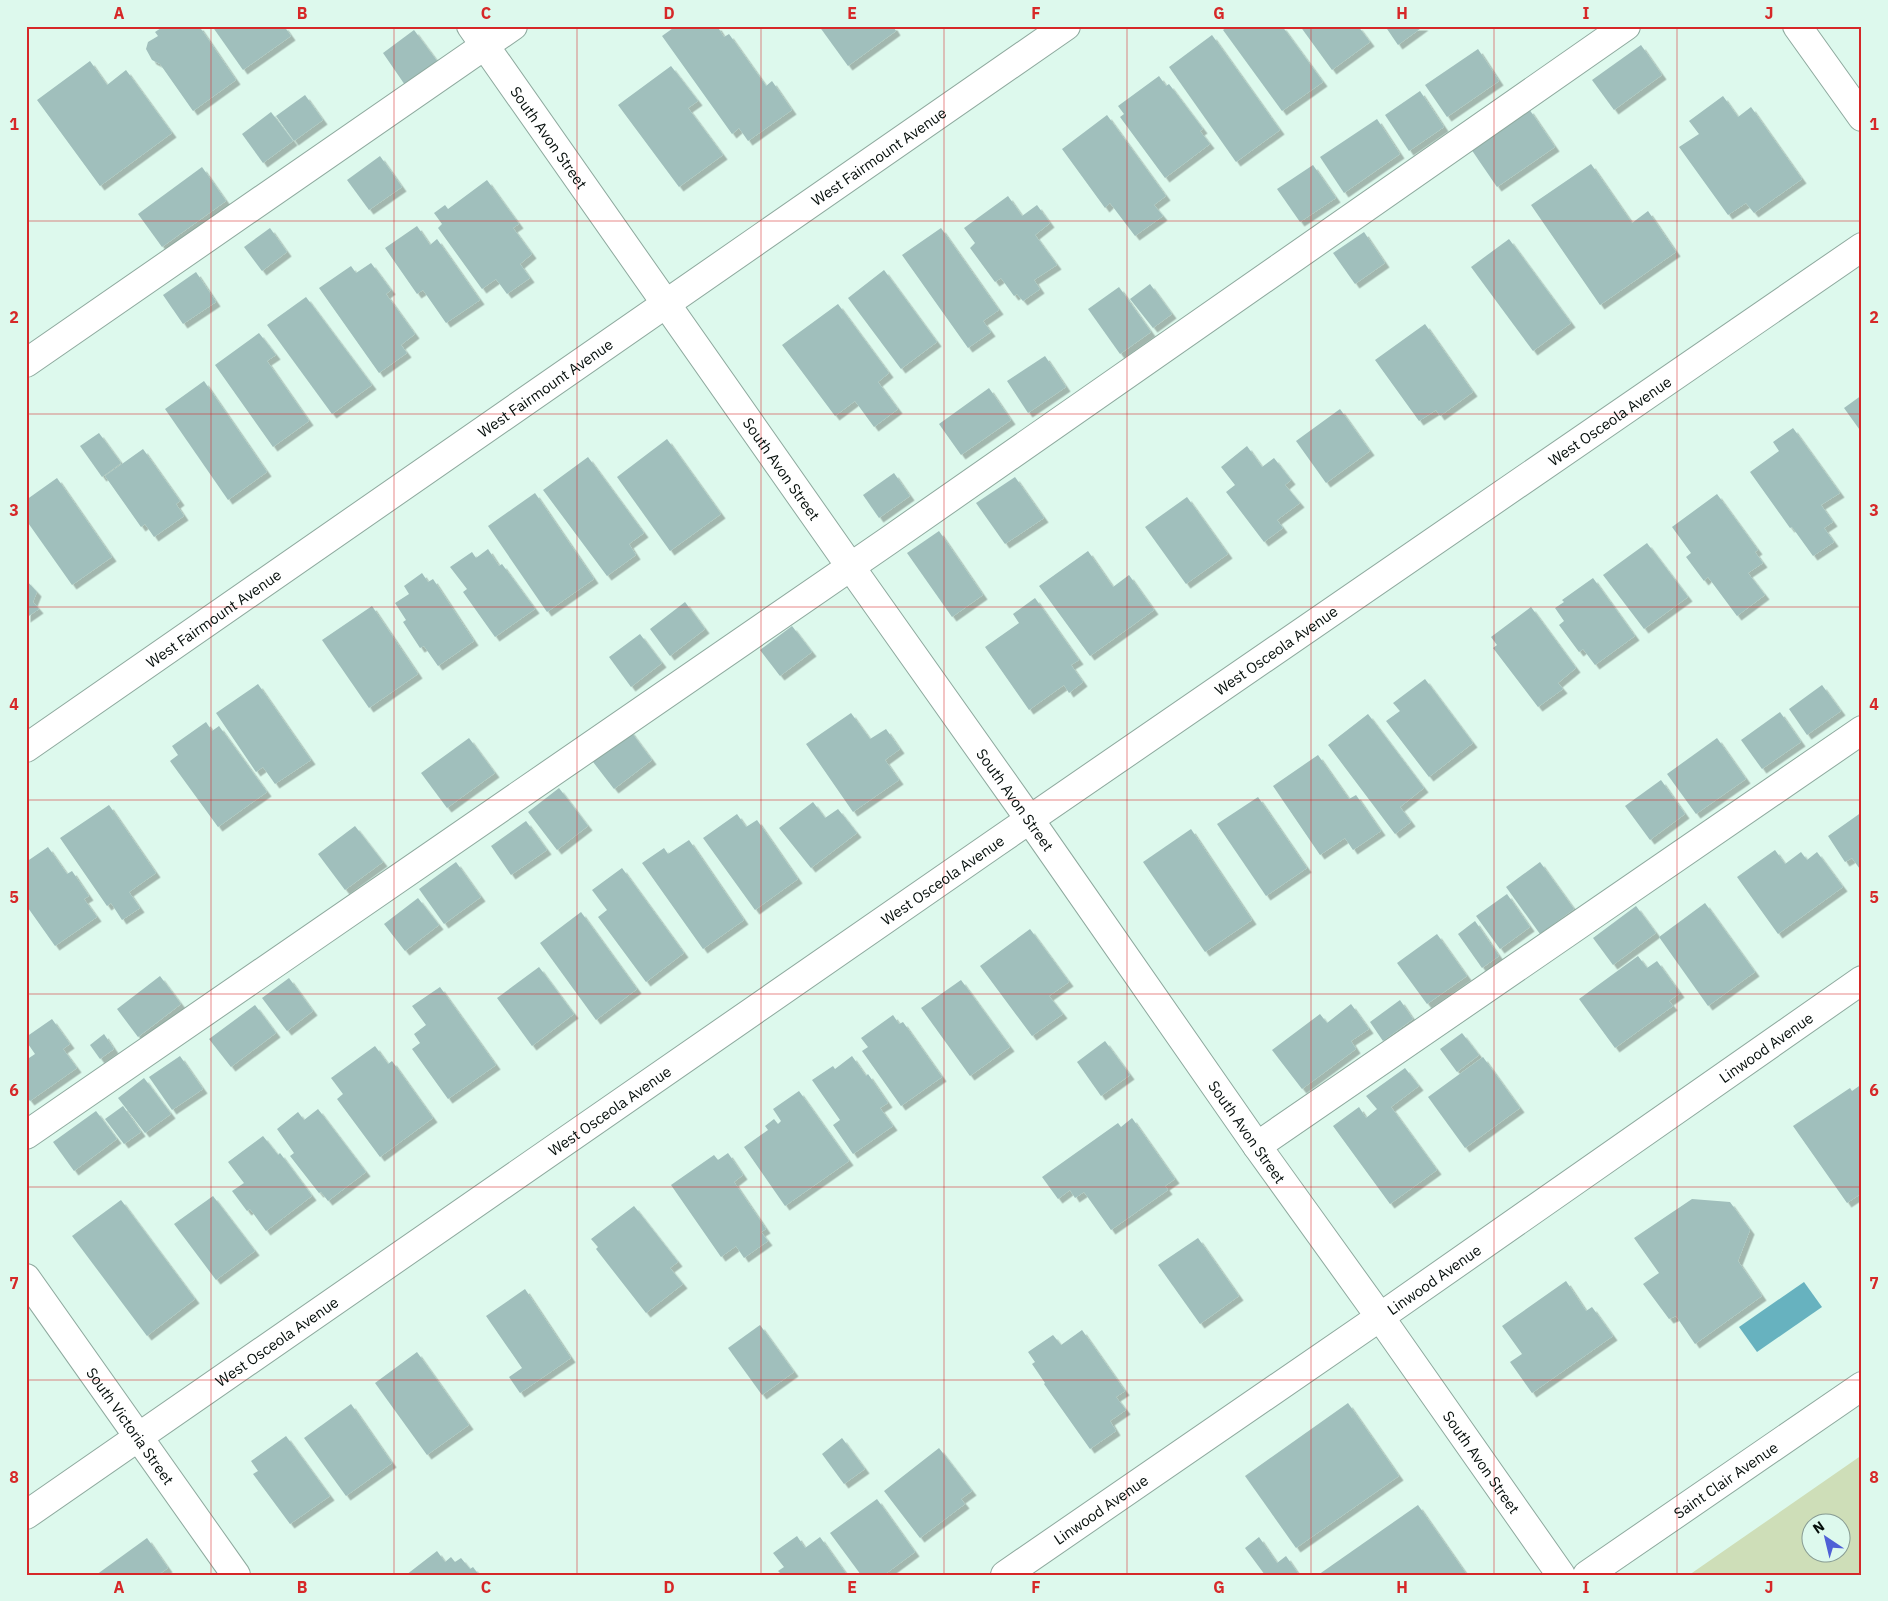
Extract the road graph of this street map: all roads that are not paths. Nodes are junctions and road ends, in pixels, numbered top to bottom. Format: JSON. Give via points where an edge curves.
{"nodes":[{"id":1,"x":513,"y":26,"type":"edge"},
{"id":2,"x":1066,"y":26,"type":"edge"},
{"id":3,"x":1626,"y":26,"type":"edge"},
{"id":4,"x":1797,"y":26,"type":"edge"},
{"id":5,"x":477,"y":36,"type":"edge"},
{"id":6,"x":1862,"y":117,"type":"edge"},
{"id":7,"x":1862,"y":247,"type":"edge"},
{"id":8,"x":666,"y":303,"type":"junction"},
{"id":9,"x":26,"y":363,"type":"edge"},
{"id":10,"x":850,"y":566,"type":"junction"},
{"id":11,"x":1862,"y":730,"type":"edge"},
{"id":12,"x":26,"y":748,"type":"edge"},
{"id":13,"x":1030,"y":820,"type":"junction"},
{"id":14,"x":1862,"y":980,"type":"edge"},
{"id":15,"x":26,"y":1136,"type":"edge"},
{"id":16,"x":1257,"y":1146,"type":"junction"},
{"id":17,"x":26,"y":1278,"type":"edge"},
{"id":18,"x":1380,"y":1317,"type":"junction"},
{"id":19,"x":1862,"y":1386,"type":"edge"},
{"id":20,"x":139,"y":1437,"type":"junction"},
{"id":21,"x":26,"y":1516,"type":"edge"},
{"id":22,"x":236,"y":1575,"type":"edge"},
{"id":23,"x":1005,"y":1575,"type":"edge"},
{"id":24,"x":1561,"y":1575,"type":"edge"},
{"id":25,"x":1587,"y":1575,"type":"edge"}],
"edges":[{"from":1,"to":5,"type":"street"},
{"from":2,"to":8,"type":"street","name":"West Fairmount Avenue"},
{"from":3,"to":10,"type":"street"},
{"from":4,"to":6,"type":"street"},
{"from":5,"to":8,"type":"street","name":"South Avon Street"},
{"from":5,"to":9,"type":"street"},
{"from":7,"to":13,"type":"street","name":"West Osceola Avenue"},
{"from":8,"to":10,"type":"street","name":"South Avon Street"},
{"from":8,"to":12,"type":"street","name":"West Fairmount Avenue"},
{"from":10,"to":13,"type":"street","name":"South Avon Street"},
{"from":10,"to":15,"type":"street"},
{"from":11,"to":16,"type":"street"},
{"from":13,"to":16,"type":"street","name":"South Avon Street"},
{"from":13,"to":20,"type":"street","name":"West Osceola Avenue"},
{"from":14,"to":18,"type":"street","name":"Linwood Avenue"},
{"from":16,"to":18,"type":"street","name":"South Avon Street"},
{"from":17,"to":20,"type":"street","name":"South Victoria Street"},
{"from":18,"to":23,"type":"street","name":"Linwood Avenue"},
{"from":18,"to":24,"type":"street","name":"South Avon Street"},
{"from":19,"to":25,"type":"street","name":"Saint Clair Avenue"},
{"from":20,"to":21,"type":"street","name":"West Osceola Avenue"},
{"from":20,"to":22,"type":"street","name":"South Victoria Street"}]}
